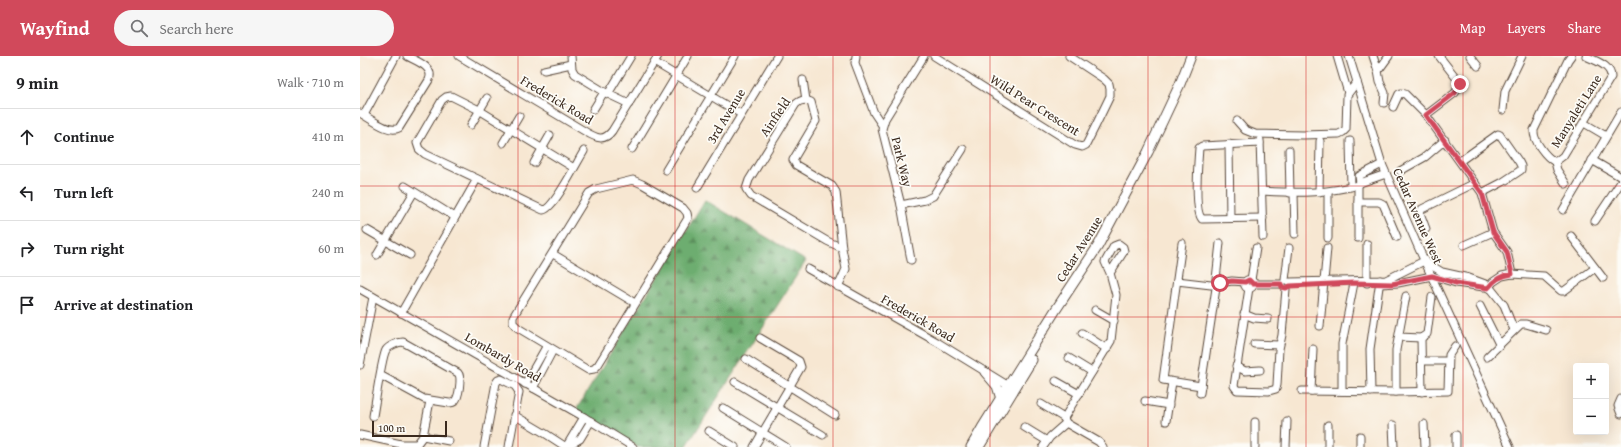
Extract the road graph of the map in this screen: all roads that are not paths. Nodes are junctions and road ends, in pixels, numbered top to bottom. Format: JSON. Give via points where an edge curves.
{"nodes":[{"id":1,"x":396,"y":56,"type":"edge"},
{"id":2,"x":407,"y":56,"type":"edge"},
{"id":3,"x":459,"y":56,"type":"edge"},
{"id":4,"x":631,"y":56,"type":"edge"},
{"id":5,"x":688,"y":56,"type":"edge"},
{"id":6,"x":735,"y":56,"type":"edge"},
{"id":7,"x":777,"y":56,"type":"edge"},
{"id":8,"x":856,"y":56,"type":"edge"},
{"id":9,"x":924,"y":56,"type":"edge"},
{"id":10,"x":934,"y":56,"type":"edge"},
{"id":11,"x":1069,"y":56,"type":"edge"},
{"id":12,"x":1191,"y":56,"type":"edge"},
{"id":13,"x":1195,"y":56,"type":"edge"},
{"id":14,"x":1338,"y":56,"type":"edge"},
{"id":15,"x":1349,"y":56,"type":"edge"},
{"id":16,"x":1373,"y":56,"type":"edge"},
{"id":17,"x":1389,"y":56,"type":"edge"},
{"id":18,"x":1439,"y":56,"type":"edge"},
{"id":19,"x":1470,"y":56,"type":"edge"},
{"id":20,"x":1522,"y":56,"type":"edge"},
{"id":21,"x":1571,"y":56,"type":"edge"},
{"id":22,"x":1586,"y":56,"type":"edge"},
{"id":23,"x":656,"y":59,"type":"edge"},
{"id":24,"x":571,"y":60,"type":"edge"},
{"id":25,"x":1478,"y":66,"type":"dead end"},
{"id":26,"x":544,"y":70,"type":"dead end"},
{"id":27,"x":1378,"y":71,"type":"junction"},
{"id":28,"x":676,"y":75,"type":"junction"},
{"id":29,"x":803,"y":80,"type":"dead end"},
{"id":30,"x":1357,"y":82,"type":"junction"},
{"id":31,"x":606,"y":93,"type":"junction"},
{"id":32,"x":1348,"y":93,"type":"junction"},
{"id":33,"x":711,"y":96,"type":"junction"},
{"id":34,"x":487,"y":98,"type":"dead end"},
{"id":35,"x":806,"y":100,"type":"junction"},
{"id":36,"x":1384,"y":103,"type":"dead end"},
{"id":37,"x":628,"y":104,"type":"junction"},
{"id":38,"x":1393,"y":107,"type":"dead end"},
{"id":39,"x":479,"y":110,"type":"junction"},
{"id":40,"x":593,"y":110,"type":"dead end"},
{"id":41,"x":1503,"y":110,"type":"dead end"},
{"id":42,"x":1621,"y":112,"type":"edge"},
{"id":43,"x":362,"y":114,"type":"edge"},
{"id":44,"x":741,"y":114,"type":"junction"},
{"id":45,"x":1426,"y":115,"type":"junction"},
{"id":46,"x":519,"y":116,"type":"dead end"},
{"id":47,"x":1236,"y":121,"type":"dead end"},
{"id":48,"x":1584,"y":123,"type":"junction"},
{"id":49,"x":471,"y":125,"type":"dead end"},
{"id":50,"x":882,"y":125,"type":"junction"},
{"id":51,"x":510,"y":129,"type":"junction"},
{"id":52,"x":550,"y":135,"type":"dead end"},
{"id":53,"x":1606,"y":136,"type":"junction"},
{"id":54,"x":1445,"y":140,"type":"junction"},
{"id":55,"x":1320,"y":141,"type":"dead end"},
{"id":56,"x":1350,"y":141,"type":"dead end"},
{"id":57,"x":503,"y":143,"type":"dead end"},
{"id":58,"x":1229,"y":144,"type":"junction"},
{"id":59,"x":542,"y":148,"type":"junction"},
{"id":60,"x":632,"y":149,"type":"dead end"},
{"id":61,"x":962,"y":149,"type":"dead end"},
{"id":62,"x":1289,"y":150,"type":"dead end"},
{"id":63,"x":584,"y":151,"type":"dead end"},
{"id":64,"x":1592,"y":160,"type":"junction"},
{"id":65,"x":1460,"y":161,"type":"junction"},
{"id":66,"x":534,"y":162,"type":"dead end"},
{"id":67,"x":1555,"y":162,"type":"junction"},
{"id":68,"x":1382,"y":164,"type":"junction"},
{"id":69,"x":574,"y":168,"type":"junction"},
{"id":70,"x":666,"y":170,"type":"dead end"},
{"id":71,"x":1400,"y":171,"type":"dead end"},
{"id":72,"x":1386,"y":174,"type":"junction"},
{"id":73,"x":1621,"y":177,"type":"edge"},
{"id":74,"x":477,"y":179,"type":"junction"},
{"id":75,"x":1621,"y":182,"type":"edge"},
{"id":76,"x":1475,"y":183,"type":"junction"},
{"id":77,"x":1566,"y":184,"type":"dead end"},
{"id":78,"x":1356,"y":185,"type":"junction"},
{"id":79,"x":404,"y":186,"type":"dead end"},
{"id":80,"x":697,"y":188,"type":"dead end"},
{"id":81,"x":1262,"y":191,"type":"junction"},
{"id":82,"x":414,"y":192,"type":"junction"},
{"id":83,"x":1319,"y":192,"type":"junction"},
{"id":84,"x":1328,"y":192,"type":"junction"},
{"id":85,"x":1292,"y":193,"type":"junction"},
{"id":86,"x":1482,"y":193,"type":"junction"},
{"id":87,"x":1358,"y":202,"type":"junction"},
{"id":88,"x":901,"y":205,"type":"junction"},
{"id":89,"x":1563,"y":210,"type":"dead end"},
{"id":90,"x":455,"y":217,"type":"junction"},
{"id":91,"x":1230,"y":218,"type":"junction"},
{"id":92,"x":1263,"y":218,"type":"junction"},
{"id":93,"x":1595,"y":221,"type":"dead end"},
{"id":94,"x":1426,"y":229,"type":"dead end"},
{"id":95,"x":367,"y":230,"type":"dead end"},
{"id":96,"x":1493,"y":232,"type":"junction"},
{"id":97,"x":1295,"y":234,"type":"dead end"},
{"id":98,"x":1397,"y":236,"type":"dead end"},
{"id":99,"x":1571,"y":236,"type":"dead end"},
{"id":100,"x":1263,"y":237,"type":"dead end"},
{"id":101,"x":1328,"y":238,"type":"dead end"},
{"id":102,"x":1358,"y":238,"type":"dead end"},
{"id":103,"x":386,"y":241,"type":"junction"},
{"id":104,"x":1182,"y":243,"type":"dead end"},
{"id":105,"x":1220,"y":243,"type":"dead end"},
{"id":106,"x":1367,"y":244,"type":"dead end"},
{"id":107,"x":1464,"y":245,"type":"dead end"},
{"id":108,"x":842,"y":248,"type":"junction"},
{"id":109,"x":1256,"y":248,"type":"dead end"},
{"id":110,"x":1289,"y":248,"type":"dead end"},
{"id":111,"x":1327,"y":248,"type":"dead end"},
{"id":112,"x":553,"y":254,"type":"junction"},
{"id":113,"x":377,"y":255,"type":"dead end"},
{"id":114,"x":410,"y":255,"type":"dead end"},
{"id":115,"x":911,"y":260,"type":"dead end"},
{"id":116,"x":1424,"y":261,"type":"junction"},
{"id":117,"x":1595,"y":268,"type":"junction"},
{"id":118,"x":808,"y":269,"type":"dead end"},
{"id":119,"x":1110,"y":273,"type":"dead end"},
{"id":120,"x":1512,"y":274,"type":"junction"},
{"id":121,"x":1432,"y":276,"type":"junction"},
{"id":122,"x":1446,"y":277,"type":"junction"},
{"id":123,"x":1603,"y":278,"type":"dead end"},
{"id":124,"x":1177,"y":281,"type":"junction"},
{"id":125,"x":1367,"y":281,"type":"junction"},
{"id":126,"x":1324,"y":282,"type":"junction"},
{"id":127,"x":1380,"y":282,"type":"junction"},
{"id":128,"x":1354,"y":283,"type":"junction"},
{"id":129,"x":1218,"y":284,"type":"junction"},
{"id":130,"x":1249,"y":284,"type":"junction"},
{"id":131,"x":1286,"y":284,"type":"junction"},
{"id":132,"x":838,"y":287,"type":"junction"},
{"id":133,"x":1490,"y":288,"type":"junction"},
{"id":134,"x":360,"y":289,"type":"edge"},
{"id":135,"x":1406,"y":296,"type":"dead end"},
{"id":136,"x":373,"y":297,"type":"junction"},
{"id":137,"x":1432,"y":297,"type":"dead end"},
{"id":138,"x":634,"y":303,"type":"junction"},
{"id":139,"x":1480,"y":306,"type":"dead end"},
{"id":140,"x":1095,"y":310,"type":"dead end"},
{"id":141,"x":401,"y":313,"type":"junction"},
{"id":142,"x":1244,"y":314,"type":"junction"},
{"id":143,"x":1268,"y":318,"type":"dead end"},
{"id":144,"x":1114,"y":321,"type":"junction"},
{"id":145,"x":1320,"y":326,"type":"dead end"},
{"id":146,"x":1514,"y":330,"type":"junction"},
{"id":147,"x":1546,"y":330,"type":"dead end"},
{"id":148,"x":1082,"y":334,"type":"dead end"},
{"id":149,"x":1399,"y":337,"type":"junction"},
{"id":150,"x":760,"y":338,"type":"dead end"},
{"id":151,"x":1421,"y":338,"type":"junction"},
{"id":152,"x":1254,"y":344,"type":"dead end"},
{"id":153,"x":1499,"y":344,"type":"junction"},
{"id":154,"x":1279,"y":345,"type":"junction"},
{"id":155,"x":1455,"y":346,"type":"dead end"},
{"id":156,"x":550,"y":349,"type":"junction"},
{"id":157,"x":1107,"y":349,"type":"junction"},
{"id":158,"x":1313,"y":350,"type":"dead end"},
{"id":159,"x":1486,"y":357,"type":"dead end"},
{"id":160,"x":1069,"y":358,"type":"dead end"},
{"id":161,"x":746,"y":359,"type":"dead end"},
{"id":162,"x":1423,"y":361,"type":"junction"},
{"id":163,"x":1448,"y":361,"type":"junction"},
{"id":164,"x":360,"y":365,"type":"edge"},
{"id":165,"x":1236,"y":366,"type":"junction"},
{"id":166,"x":1260,"y":370,"type":"dead end"},
{"id":167,"x":985,"y":372,"type":"junction"},
{"id":168,"x":1092,"y":372,"type":"junction"},
{"id":169,"x":380,"y":375,"type":"junction"},
{"id":170,"x":1056,"y":380,"type":"dead end"},
{"id":171,"x":735,"y":382,"type":"dead end"},
{"id":172,"x":1172,"y":382,"type":"junction"},
{"id":173,"x":525,"y":384,"type":"junction"},
{"id":174,"x":791,"y":386,"type":"junction"},
{"id":175,"x":533,"y":388,"type":"junction"},
{"id":176,"x":1012,"y":388,"type":"junction"},
{"id":177,"x":1302,"y":391,"type":"dead end"},
{"id":178,"x":1311,"y":391,"type":"junction"},
{"id":179,"x":1342,"y":391,"type":"junction"},
{"id":180,"x":1371,"y":392,"type":"junction"},
{"id":181,"x":1396,"y":392,"type":"junction"},
{"id":182,"x":1422,"y":392,"type":"junction"},
{"id":183,"x":1079,"y":394,"type":"junction"},
{"id":184,"x":1001,"y":399,"type":"junction"},
{"id":185,"x":1621,"y":399,"type":"edge"},
{"id":186,"x":430,"y":401,"type":"junction"},
{"id":187,"x":1145,"y":402,"type":"dead end"},
{"id":188,"x":1041,"y":404,"type":"dead end"},
{"id":189,"x":1168,"y":405,"type":"junction"},
{"id":190,"x":722,"y":408,"type":"dead end"},
{"id":191,"x":777,"y":408,"type":"junction"},
{"id":192,"x":1621,"y":414,"type":"edge"},
{"id":193,"x":514,"y":415,"type":"junction"},
{"id":194,"x":835,"y":415,"type":"dead end"},
{"id":195,"x":373,"y":416,"type":"dead end"},
{"id":196,"x":588,"y":419,"type":"junction"},
{"id":197,"x":1065,"y":420,"type":"junction"},
{"id":198,"x":1166,"y":421,"type":"dead end"},
{"id":199,"x":1287,"y":421,"type":"dead end"},
{"id":200,"x":1255,"y":422,"type":"dead end"},
{"id":201,"x":1424,"y":424,"type":"dead end"},
{"id":202,"x":1328,"y":425,"type":"dead end"},
{"id":203,"x":1393,"y":425,"type":"dead end"},
{"id":204,"x":1024,"y":428,"type":"dead end"},
{"id":205,"x":709,"y":431,"type":"dead end"},
{"id":206,"x":762,"y":433,"type":"junction"},
{"id":207,"x":360,"y":435,"type":"edge"},
{"id":208,"x":823,"y":435,"type":"dead end"},
{"id":209,"x":1456,"y":435,"type":"dead end"},
{"id":210,"x":423,"y":436,"type":"junction"},
{"id":211,"x":1360,"y":436,"type":"dead end"},
{"id":212,"x":449,"y":441,"type":"dead end"},
{"id":213,"x":1045,"y":444,"type":"edge"},
{"id":214,"x":408,"y":446,"type":"edge"},
{"id":215,"x":484,"y":447,"type":"edge"},
{"id":216,"x":509,"y":447,"type":"edge"},
{"id":217,"x":566,"y":447,"type":"edge"},
{"id":218,"x":633,"y":447,"type":"edge"},
{"id":219,"x":735,"y":447,"type":"edge"},
{"id":220,"x":754,"y":447,"type":"edge"},
{"id":221,"x":786,"y":447,"type":"edge"},
{"id":222,"x":972,"y":447,"type":"edge"},
{"id":223,"x":980,"y":447,"type":"edge"},
{"id":224,"x":1103,"y":447,"type":"edge"},
{"id":225,"x":1255,"y":447,"type":"edge"},
{"id":226,"x":1286,"y":447,"type":"edge"},
{"id":227,"x":1328,"y":447,"type":"edge"},
{"id":228,"x":1360,"y":447,"type":"edge"},
{"id":229,"x":1394,"y":447,"type":"edge"},
{"id":230,"x":1425,"y":447,"type":"edge"},
{"id":231,"x":1456,"y":447,"type":"edge"},
{"id":232,"x":1510,"y":447,"type":"edge"}],
"edges":[{"from":1,"to":43,"type":"street"},
{"from":2,"to":43,"type":"street","via":[[429,70],[431,75],[400,128],[388,129]]},
{"from":3,"to":37,"type":"street","name":"Frederick Road","via":[[596,137],[601,138],[609,134]]},
{"from":4,"to":31,"type":"street"},
{"from":5,"to":28,"type":"street"},
{"from":6,"to":33,"type":"street"},
{"from":7,"to":44,"type":"street","name":"3rd Avenue"},
{"from":8,"to":50,"type":"street","via":[[855,63],[874,113]]},
{"from":9,"to":50,"type":"street","name":"Park Way"},
{"from":10,"to":11,"type":"street","name":"Wild Pear Crescent","via":[[1082,147],[1086,145],[1110,96],[1110,89],[1104,79]]},
{"from":12,"to":176,"type":"main road","name":"Cedar Avenue","via":[[1151,146],[1112,221],[1055,310]]},
{"from":13,"to":176,"type":"main road","name":"Cedar Avenue","via":[[1131,194]]},
{"from":14,"to":32,"type":"street"},
{"from":15,"to":30,"type":"street","name":"Cedar Avenue West"},
{"from":16,"to":27,"type":"street"},
{"from":17,"to":27,"type":"street"},
{"from":18,"to":45,"type":"street","via":[[1457,79],[1460,87]]},
{"from":19,"to":25,"type":"street"},
{"from":20,"to":41,"type":"street","via":[[1505,91]]},
{"from":21,"to":67,"type":"street","name":"Manyaleti Lane","via":[[1534,130],[1535,139]]},
{"from":22,"to":48,"type":"street","name":"Manyaleti Lane","via":[[1606,66],[1612,74]]},
{"from":23,"to":28,"type":"street"},
{"from":23,"to":37,"type":"street"},
{"from":24,"to":26,"type":"street"},
{"from":24,"to":31,"type":"street","via":[[574,74]]},
{"from":27,"to":36,"type":"street","via":[[1385,93]]},
{"from":28,"to":33,"type":"street"},
{"from":28,"to":60,"type":"street"},
{"from":29,"to":35,"type":"street"},
{"from":30,"to":32,"type":"street"},
{"from":30,"to":68,"type":"street","name":"Cedar Avenue West"},
{"from":31,"to":37,"type":"street"},
{"from":31,"to":40,"type":"street"},
{"from":32,"to":47,"type":"street","via":[[1346,129],[1339,134],[1255,134],[1245,130]]},
{"from":33,"to":44,"type":"street"},
{"from":33,"to":70,"type":"street"},
{"from":34,"to":39,"type":"street"},
{"from":35,"to":108,"type":"street","name":"Ainfield","via":[[811,102],[816,121],[793,160],[796,165],[836,190]]},
{"from":35,"to":108,"type":"street","name":"Ainfield","via":[[796,104],[746,189],[751,196]]},
{"from":38,"to":45,"type":"street","via":[[1399,94],[1403,92]]},
{"from":39,"to":49,"type":"street"},
{"from":39,"to":51,"type":"street"},
{"from":39,"to":74,"type":"street","via":[[456,97],[446,97],[417,143],[419,150],[425,154]]},
{"from":42,"to":53,"type":"street"},
{"from":44,"to":80,"type":"street","name":"3rd Avenue"},
{"from":45,"to":54,"type":"street"},
{"from":46,"to":51,"type":"street"},
{"from":48,"to":53,"type":"street"},
{"from":48,"to":67,"type":"street","name":"Manyaleti Lane","via":[[1563,156]]},
{"from":50,"to":88,"type":"street","name":"Park Way"},
{"from":51,"to":57,"type":"street"},
{"from":51,"to":59,"type":"street"},
{"from":52,"to":59,"type":"street"},
{"from":53,"to":64,"type":"street"},
{"from":54,"to":65,"type":"street"},
{"from":54,"to":71,"type":"street","via":[[1425,157]]},
{"from":55,"to":83,"type":"street"},
{"from":56,"to":78,"type":"street"},
{"from":58,"to":81,"type":"street","via":[[1260,142]]},
{"from":58,"to":91,"type":"street"},
{"from":58,"to":91,"type":"street","via":[[1205,145],[1199,148],[1198,192],[1199,214],[1202,219]]},
{"from":59,"to":66,"type":"street"},
{"from":59,"to":69,"type":"street"},
{"from":61,"to":88,"type":"street","via":[[933,196]]},
{"from":62,"to":85,"type":"street"},
{"from":63,"to":69,"type":"street"},
{"from":64,"to":73,"type":"street"},
{"from":64,"to":89,"type":"street"},
{"from":65,"to":76,"type":"street"},
{"from":65,"to":86,"type":"street","via":[[1498,134],[1519,162],[1520,170]]},
{"from":67,"to":77,"type":"street"},
{"from":68,"to":72,"type":"street","name":"Cedar Avenue West"},
{"from":68,"to":78,"type":"street","via":[[1359,176]]},
{"from":69,"to":74,"type":"street","via":[[552,205],[544,210]]},
{"from":72,"to":78,"type":"street"},
{"from":72,"to":116,"type":"street","name":"Cedar Avenue West"},
{"from":74,"to":90,"type":"street"},
{"from":75,"to":93,"type":"street"},
{"from":76,"to":86,"type":"street"},
{"from":76,"to":94,"type":"street","via":[[1422,209],[1420,213]]},
{"from":78,"to":84,"type":"street"},
{"from":78,"to":87,"type":"street"},
{"from":79,"to":82,"type":"street"},
{"from":81,"to":85,"type":"street"},
{"from":81,"to":92,"type":"street"},
{"from":82,"to":90,"type":"street"},
{"from":82,"to":103,"type":"street"},
{"from":83,"to":84,"type":"street"},
{"from":83,"to":85,"type":"street"},
{"from":84,"to":101,"type":"street"},
{"from":85,"to":97,"type":"street"},
{"from":86,"to":96,"type":"street"},
{"from":87,"to":98,"type":"street","via":[[1384,204]]},
{"from":87,"to":102,"type":"street"},
{"from":88,"to":115,"type":"street","name":"Park Way"},
{"from":90,"to":141,"type":"street"},
{"from":91,"to":92,"type":"street"},
{"from":92,"to":100,"type":"street"},
{"from":95,"to":103,"type":"street"},
{"from":96,"to":107,"type":"street"},
{"from":96,"to":120,"type":"street","via":[[1507,252]]},
{"from":99,"to":117,"type":"street"},
{"from":103,"to":113,"type":"street"},
{"from":103,"to":114,"type":"street"},
{"from":104,"to":124,"type":"street"},
{"from":105,"to":129,"type":"street"},
{"from":106,"to":125,"type":"street"},
{"from":108,"to":132,"type":"street","name":"Ainfield","via":[[846,269]]},
{"from":109,"to":130,"type":"street"},
{"from":110,"to":131,"type":"street"},
{"from":111,"to":126,"type":"street"},
{"from":112,"to":138,"type":"street"},
{"from":112,"to":138,"type":"street","via":[[586,197],[593,190],[635,180],[678,205],[687,213],[687,221]]},
{"from":112,"to":156,"type":"street","via":[[518,307],[513,319],[514,325]]},
{"from":116,"to":121,"type":"street","name":"Cedar Avenue West"},
{"from":116,"to":122,"type":"street"},
{"from":116,"to":127,"type":"street"},
{"from":117,"to":120,"type":"street","via":[[1562,291],[1544,276]]},
{"from":117,"to":123,"type":"street"},
{"from":118,"to":132,"type":"street","name":"Frederick Road"},
{"from":119,"to":144,"type":"street","via":[[1116,295]]},
{"from":120,"to":133,"type":"street","via":[[1502,276]]},
{"from":121,"to":122,"type":"street"},
{"from":121,"to":127,"type":"street","via":[[1398,283]]},
{"from":121,"to":232,"type":"street","name":"Cedar Avenue West"},
{"from":122,"to":133,"type":"street"},
{"from":124,"to":129,"type":"street"},
{"from":124,"to":172,"type":"street","via":[[1164,380]]},
{"from":125,"to":126,"type":"street"},
{"from":125,"to":127,"type":"street"},
{"from":125,"to":128,"type":"street"},
{"from":126,"to":128,"type":"street"},
{"from":126,"to":131,"type":"street"},
{"from":126,"to":145,"type":"street"},
{"from":127,"to":180,"type":"street","via":[[1370,349]]},
{"from":128,"to":179,"type":"street","via":[[1342,339]]},
{"from":129,"to":130,"type":"street"},
{"from":129,"to":172,"type":"street","via":[[1200,390]]},
{"from":130,"to":131,"type":"street"},
{"from":130,"to":142,"type":"street"},
{"from":131,"to":154,"type":"street"},
{"from":132,"to":167,"type":"street","name":"Frederick Road"},
{"from":133,"to":146,"type":"street","via":[[1506,308]]},
{"from":134,"to":136,"type":"street","name":"Lombardy Road"},
{"from":135,"to":149,"type":"street"},
{"from":136,"to":141,"type":"street","name":"Lombardy Road"},
{"from":136,"to":164,"type":"street"},
{"from":137,"to":151,"type":"street","via":[[1428,332]]},
{"from":138,"to":156,"type":"street","via":[[594,369],[585,369]]},
{"from":139,"to":153,"type":"street"},
{"from":140,"to":144,"type":"street"},
{"from":141,"to":173,"type":"street","name":"Lombardy Road"},
{"from":142,"to":143,"type":"street","via":[[1254,318]]},
{"from":142,"to":165,"type":"street"},
{"from":144,"to":157,"type":"street"},
{"from":146,"to":147,"type":"street","via":[[1523,324]]},
{"from":146,"to":153,"type":"street"},
{"from":148,"to":157,"type":"street"},
{"from":149,"to":151,"type":"street"},
{"from":149,"to":181,"type":"street","via":[[1395,352]]},
{"from":150,"to":174,"type":"street","via":[[798,361],[801,367]]},
{"from":151,"to":162,"type":"street"},
{"from":152,"to":154,"type":"street"},
{"from":153,"to":159,"type":"street"},
{"from":154,"to":165,"type":"street","via":[[1277,385],[1273,390],[1237,390],[1234,386]]},
{"from":155,"to":163,"type":"street"},
{"from":156,"to":173,"type":"street"},
{"from":156,"to":175,"type":"street"},
{"from":157,"to":168,"type":"street"},
{"from":158,"to":178,"type":"street"},
{"from":160,"to":168,"type":"street"},
{"from":161,"to":174,"type":"street"},
{"from":162,"to":163,"type":"street"},
{"from":162,"to":182,"type":"street"},
{"from":163,"to":182,"type":"street","via":[[1448,391]]},
{"from":165,"to":166,"type":"street","via":[[1245,371]]},
{"from":167,"to":176,"type":"street","name":"Frederick Road"},
{"from":167,"to":184,"type":"main road","via":[[997,386]]},
{"from":168,"to":183,"type":"street"},
{"from":169,"to":186,"type":"street"},
{"from":169,"to":186,"type":"street","via":[[385,351],[400,342],[458,373],[460,376],[457,399],[449,403]]},
{"from":169,"to":195,"type":"street"},
{"from":170,"to":183,"type":"street"},
{"from":171,"to":191,"type":"street"},
{"from":172,"to":189,"type":"street"},
{"from":173,"to":175,"type":"street","name":"Lombardy Road"},
{"from":174,"to":191,"type":"street"},
{"from":174,"to":194,"type":"street"},
{"from":175,"to":196,"type":"street","name":"Lombardy Road"},
{"from":176,"to":184,"type":"main road","name":"Cedar Avenue"},
{"from":176,"to":223,"type":"main road","name":"Cedar Avenue"},
{"from":177,"to":178,"type":"street"},
{"from":178,"to":179,"type":"street"},
{"from":179,"to":180,"type":"street"},
{"from":180,"to":181,"type":"street"},
{"from":181,"to":182,"type":"street"},
{"from":183,"to":197,"type":"street"},
{"from":184,"to":222,"type":"main road","name":"Cedar Avenue"},
{"from":185,"to":192,"type":"street","via":[[1618,406]]},
{"from":186,"to":210,"type":"street"},
{"from":187,"to":189,"type":"street"},
{"from":188,"to":197,"type":"street"},
{"from":189,"to":198,"type":"street"},
{"from":190,"to":206,"type":"street"},
{"from":191,"to":206,"type":"street"},
{"from":191,"to":208,"type":"street"},
{"from":193,"to":215,"type":"street","via":[[518,390],[499,379],[496,383]]},
{"from":193,"to":216,"type":"street"},
{"from":193,"to":217,"type":"street"},
{"from":196,"to":217,"type":"street"},
{"from":196,"to":218,"type":"street","name":"Lombardy Road"},
{"from":197,"to":213,"type":"street"},
{"from":197,"to":224,"type":"street"},
{"from":199,"to":226,"type":"street"},
{"from":200,"to":225,"type":"street"},
{"from":201,"to":230,"type":"street"},
{"from":202,"to":227,"type":"street"},
{"from":203,"to":229,"type":"street"},
{"from":204,"to":213,"type":"street"},
{"from":205,"to":219,"type":"street"},
{"from":206,"to":220,"type":"street"},
{"from":206,"to":221,"type":"street"},
{"from":207,"to":214,"type":"street"},
{"from":209,"to":231,"type":"street"},
{"from":210,"to":212,"type":"street"},
{"from":210,"to":214,"type":"street","via":[[417,444]]},
{"from":211,"to":228,"type":"street"}]}
